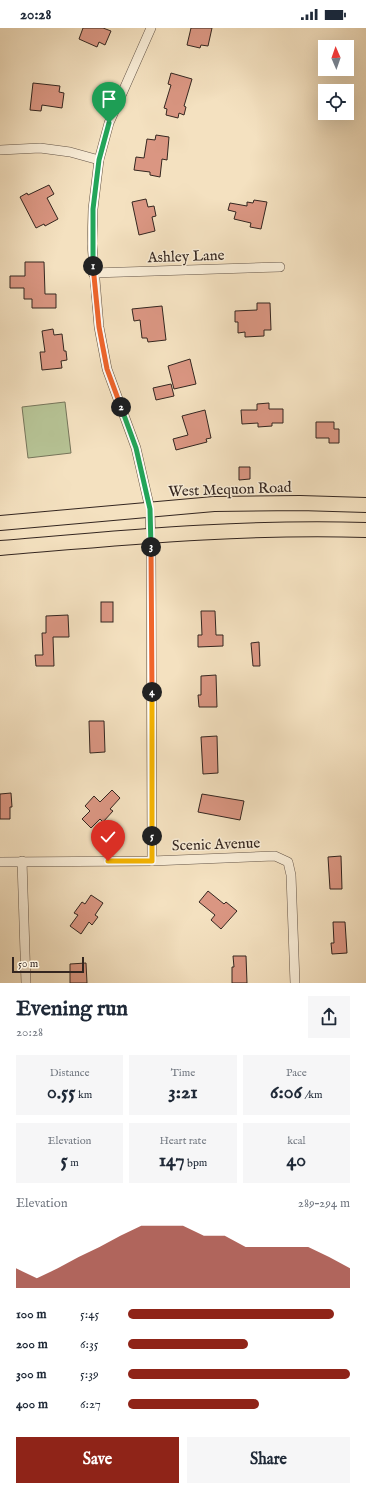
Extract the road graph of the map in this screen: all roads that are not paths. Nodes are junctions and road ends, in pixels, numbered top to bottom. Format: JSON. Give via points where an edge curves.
{"nodes":[{"id":1,"x":151,"y":28,"type":"edge"},
{"id":2,"x":0,"y":150,"type":"edge"},
{"id":3,"x":99,"y":160,"type":"junction"},
{"id":4,"x":280,"y":267,"type":"dead end"},
{"id":5,"x":93,"y":273,"type":"junction"},
{"id":6,"x":366,"y":505,"type":"edge"},
{"id":7,"x":150,"y":509,"type":"junction"},
{"id":8,"x":0,"y":523,"type":"edge"},
{"id":9,"x":366,"y":530,"type":"edge"},
{"id":10,"x":151,"y":536,"type":"junction"},
{"id":11,"x":0,"y":548,"type":"edge"},
{"id":12,"x":22,"y":861,"type":"junction"},
{"id":13,"x":152,"y":861,"type":"junction"},
{"id":14,"x":0,"y":862,"type":"edge"},
{"id":15,"x":26,"y":983,"type":"edge"},
{"id":16,"x":295,"y":983,"type":"edge"}],
"edges":[{"from":1,"to":3,"type":"street","via":[[109,123]]},
{"from":2,"to":3,"type":"street","via":[[40,148],[70,152]]},
{"from":3,"to":5,"type":"street","via":[[93,209]]},
{"from":4,"to":5,"type":"street","name":"Ashley Lane"},
{"from":5,"to":7,"type":"street","via":[[107,369],[136,448]]},
{"from":6,"to":7,"type":"main road","name":"West Mequon Road","via":[[214,504]]},
{"from":7,"to":8,"type":"main road","name":"West Mequon Road"},
{"from":7,"to":10,"type":"street"},
{"from":9,"to":10,"type":"main road","via":[[277,530]]},
{"from":10,"to":11,"type":"main road"},
{"from":10,"to":13,"type":"street"},
{"from":12,"to":13,"type":"street","name":"Scenic Avenue"},
{"from":12,"to":14,"type":"street","name":"Scenic Avenue"},
{"from":12,"to":15,"type":"street"},
{"from":13,"to":16,"type":"street","name":"Scenic Avenue","via":[[275,856],[288,862],[292,875]]}]}
